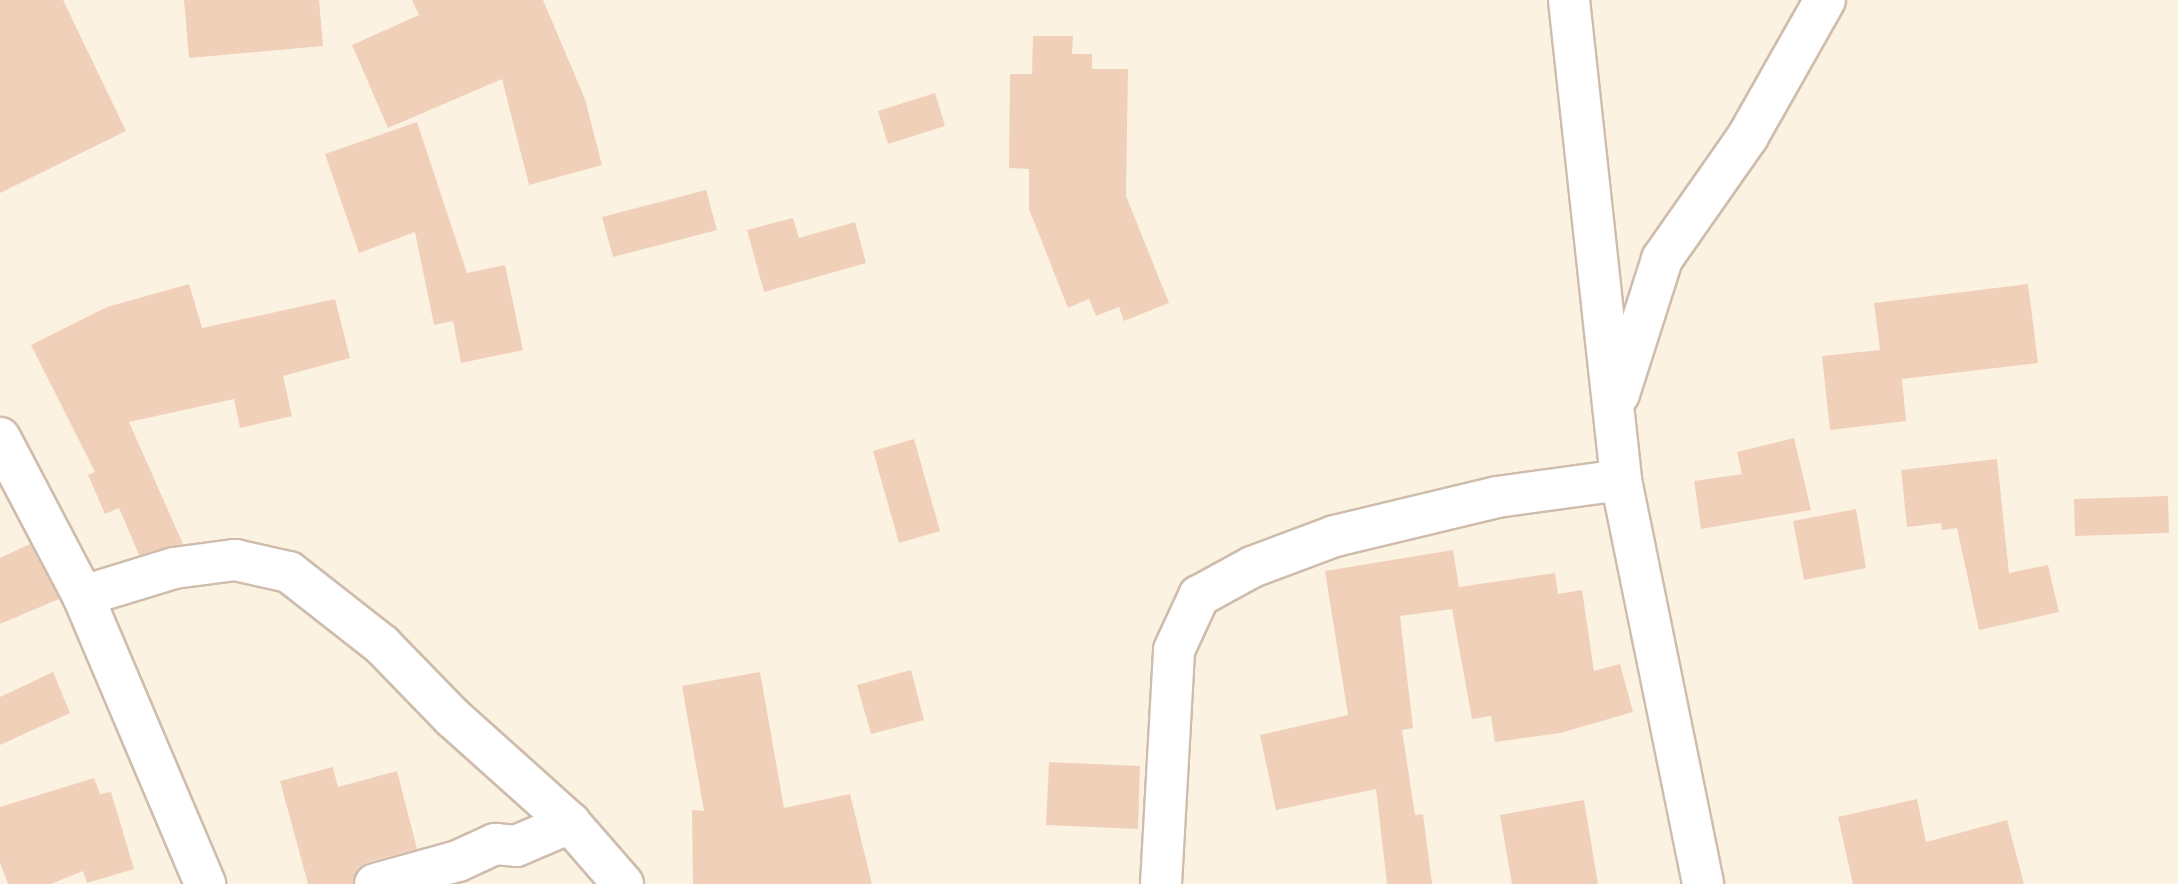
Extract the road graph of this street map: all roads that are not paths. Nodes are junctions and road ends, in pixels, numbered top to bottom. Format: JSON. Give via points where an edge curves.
{"nodes":[{"id":1,"x":1569,"y":0,"type":"edge"},
{"id":2,"x":1788,"y":0,"type":"edge"},
{"id":3,"x":1825,"y":0,"type":"edge"},
{"id":4,"x":1799,"y":44,"type":"junction"},
{"id":5,"x":1614,"y":413,"type":"junction"},
{"id":6,"x":0,"y":438,"type":"edge"},
{"id":7,"x":1621,"y":480,"type":"junction"},
{"id":8,"x":83,"y":596,"type":"junction"},
{"id":9,"x":570,"y":823,"type":"junction"},
{"id":10,"x":205,"y":884,"type":"edge"},
{"id":11,"x":375,"y":884,"type":"edge"},
{"id":12,"x":623,"y":884,"type":"edge"},
{"id":13,"x":1161,"y":884,"type":"edge"},
{"id":14,"x":1703,"y":884,"type":"edge"}],
"edges":[{"from":1,"to":5,"type":"street"},
{"from":2,"to":4,"type":"street","via":[[1790,32]]},
{"from":3,"to":4,"type":"street"},
{"from":4,"to":5,"type":"street","via":[[1748,136],[1662,259]]},
{"from":5,"to":7,"type":"street"},
{"from":6,"to":8,"type":"street"},
{"from":7,"to":13,"type":"street","via":[[1497,497],[1335,536],[1252,567],[1199,596],[1174,650]]},
{"from":7,"to":14,"type":"street"},
{"from":8,"to":9,"type":"street","via":[[174,568],[219,562],[289,572],[382,645],[452,717]]},
{"from":8,"to":10,"type":"street"},
{"from":9,"to":11,"type":"street","via":[[516,846],[495,844],[458,861]]},
{"from":9,"to":12,"type":"street"}]}
